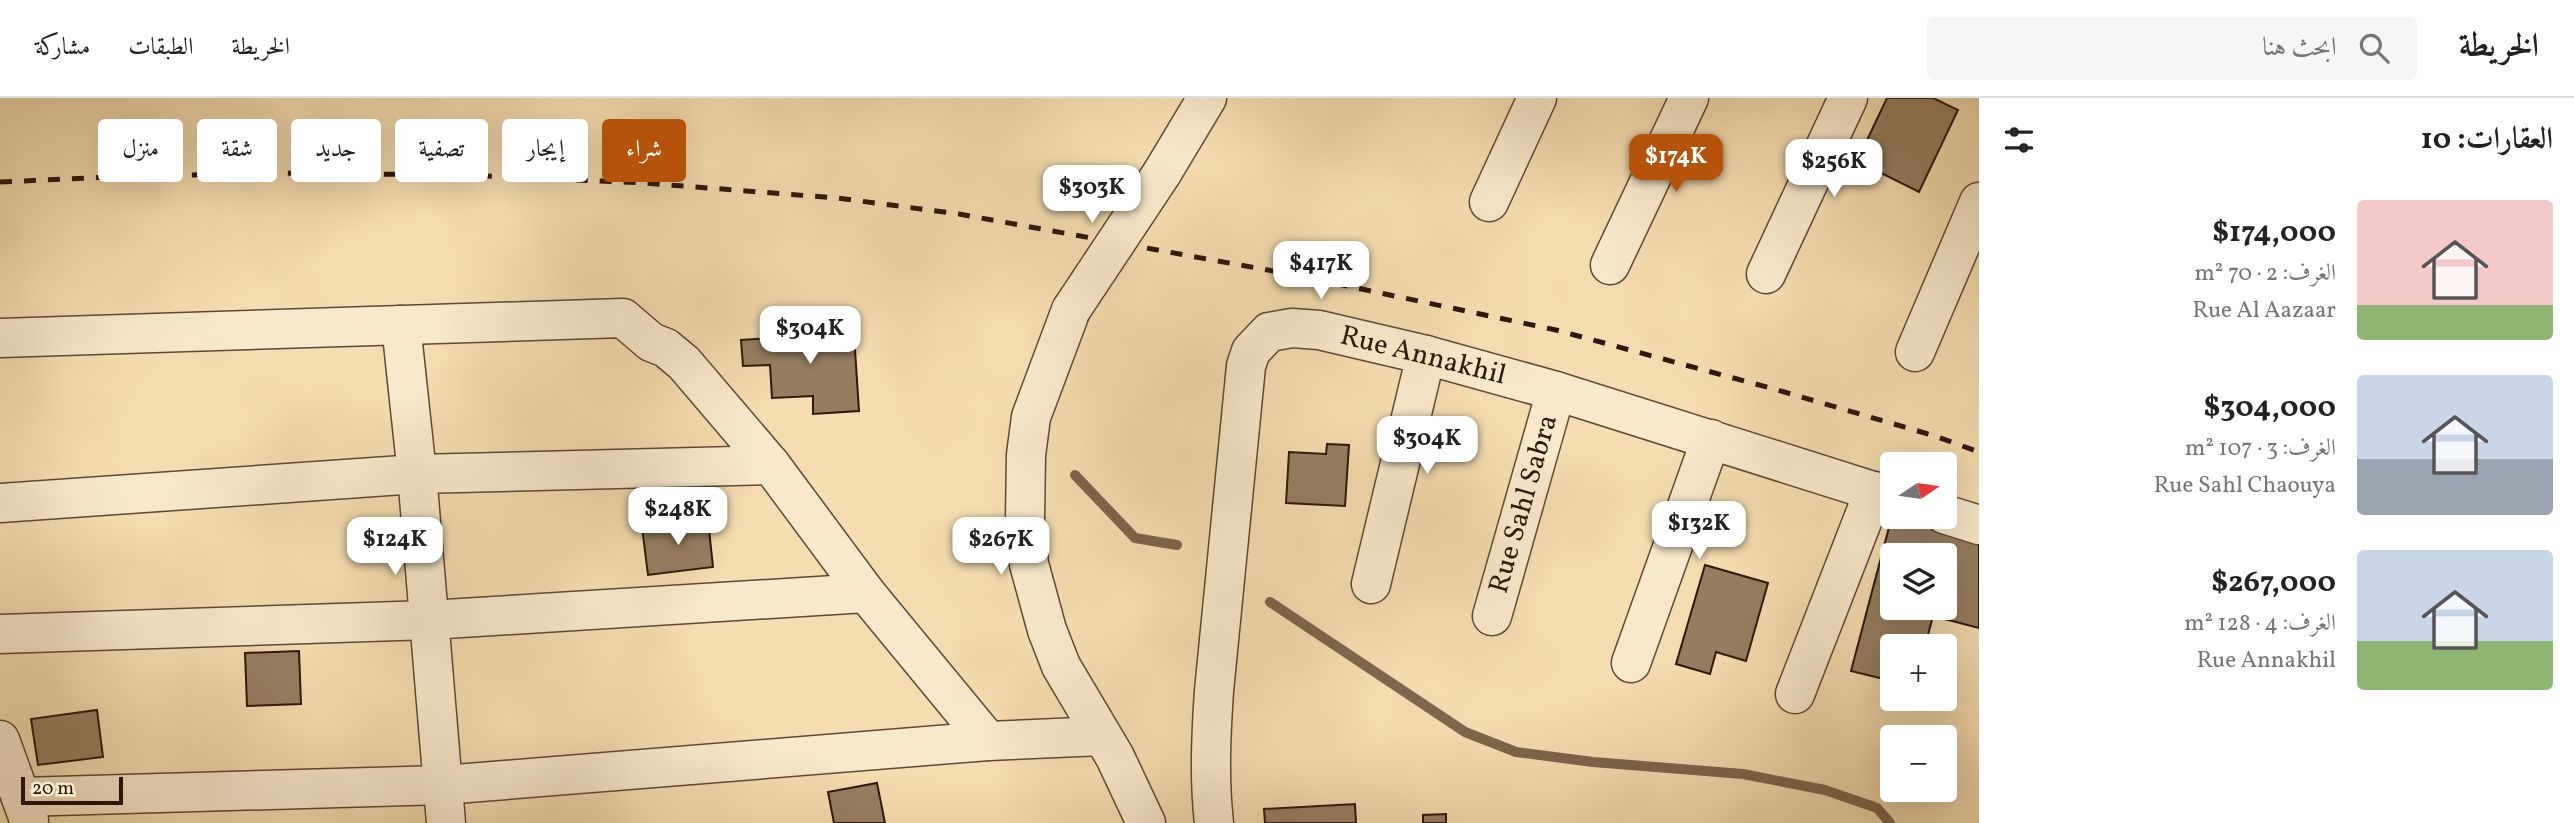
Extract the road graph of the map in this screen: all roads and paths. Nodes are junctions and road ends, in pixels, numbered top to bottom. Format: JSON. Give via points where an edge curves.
{"nodes":[{"id":1,"x":1208,"y":98,"type":"edge"},
{"id":2,"x":1536,"y":98,"type":"edge"},
{"id":3,"x":1689,"y":98,"type":"edge"},
{"id":4,"x":1849,"y":98,"type":"edge"},
{"id":5,"x":1489,"y":202,"type":"dead end"},
{"id":6,"x":1979,"y":202,"type":"edge"},
{"id":7,"x":1610,"y":265,"type":"dead end"},
{"id":8,"x":1766,"y":275,"type":"dead end"},
{"id":9,"x":401,"y":325,"type":"junction"},
{"id":10,"x":0,"y":338,"type":"edge"},
{"id":11,"x":1915,"y":352,"type":"dead end"},
{"id":12,"x":1426,"y":355,"type":"junction"},
{"id":13,"x":1556,"y":391,"type":"junction"},
{"id":14,"x":1711,"y":439,"type":"junction"},
{"id":15,"x":771,"y":465,"type":"junction"},
{"id":16,"x":416,"y":474,"type":"junction"},
{"id":17,"x":1880,"y":493,"type":"edge"},
{"id":18,"x":1880,"y":501,"type":"edge"},
{"id":19,"x":0,"y":503,"type":"edge"},
{"id":20,"x":1957,"y":518,"type":"edge"},
{"id":21,"x":1979,"y":525,"type":"edge"},
{"id":22,"x":1371,"y":584,"type":"dead end"},
{"id":23,"x":866,"y":593,"type":"junction"},
{"id":24,"x":1492,"y":617,"type":"dead end"},
{"id":25,"x":429,"y":620,"type":"junction"},
{"id":26,"x":0,"y":634,"type":"edge"},
{"id":27,"x":1631,"y":663,"type":"dead end"},
{"id":28,"x":1795,"y":694,"type":"dead end"},
{"id":29,"x":1102,"y":736,"type":"junction"},
{"id":30,"x":0,"y":740,"type":"edge"},
{"id":31,"x":988,"y":741,"type":"junction"},
{"id":32,"x":443,"y":785,"type":"junction"},
{"id":33,"x":25,"y":810,"type":"edge"},
{"id":34,"x":446,"y":823,"type":"edge"},
{"id":35,"x":1146,"y":823,"type":"edge"},
{"id":36,"x":1214,"y":823,"type":"edge"}],
"edges":[{"from":1,"to":29,"type":"street","bridge":true,"via":[[1071,310],[1031,417],[1025,519],[1031,576],[1052,647]]},
{"from":2,"to":5,"type":"street"},
{"from":3,"to":7,"type":"street"},
{"from":4,"to":8,"type":"street"},
{"from":6,"to":11,"type":"street"},
{"from":9,"to":10,"type":"street"},
{"from":9,"to":15,"type":"street","via":[[623,318],[684,363]]},
{"from":9,"to":16,"type":"street"},
{"from":12,"to":13,"type":"street","name":"Rue Annakhil"},
{"from":12,"to":22,"type":"street"},
{"from":12,"to":36,"type":"street","name":"Rue Annakhil","via":[[1292,328],[1269,332],[1251,351],[1214,691]]},
{"from":13,"to":14,"type":"street","name":"Rue Annakhil"},
{"from":13,"to":24,"type":"street","name":"Rue Sahl Sabra"},
{"from":14,"to":17,"type":"street","name":"Rue Annakhil"},
{"from":14,"to":27,"type":"street"},
{"from":15,"to":16,"type":"street"},
{"from":15,"to":23,"type":"street"},
{"from":16,"to":19,"type":"street"},
{"from":16,"to":25,"type":"street"},
{"from":18,"to":28,"type":"street"},
{"from":20,"to":21,"type":"street"},
{"from":23,"to":25,"type":"street"},
{"from":23,"to":31,"type":"street"},
{"from":25,"to":26,"type":"street"},
{"from":25,"to":32,"type":"street"},
{"from":29,"to":31,"type":"street"},
{"from":29,"to":35,"type":"street"},
{"from":30,"to":33,"type":"street"},
{"from":31,"to":32,"type":"street"},
{"from":32,"to":33,"type":"street"},
{"from":32,"to":34,"type":"street"}]}
